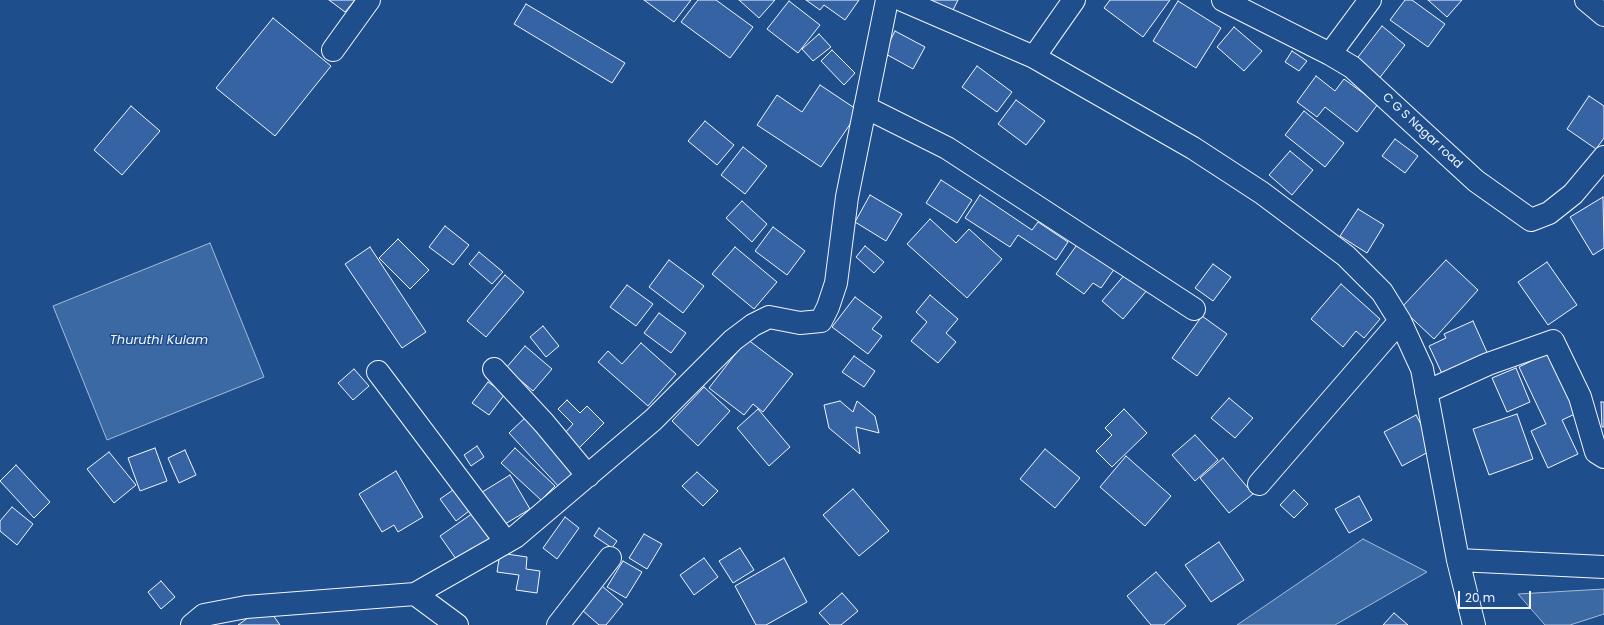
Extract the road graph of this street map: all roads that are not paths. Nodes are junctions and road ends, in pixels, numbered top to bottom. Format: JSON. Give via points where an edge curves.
{"nodes":[{"id":1,"x":369,"y":0,"type":"edge"},
{"id":2,"x":887,"y":0,"type":"edge"},
{"id":3,"x":902,"y":0,"type":"edge"},
{"id":4,"x":1074,"y":0,"type":"edge"},
{"id":5,"x":1223,"y":0,"type":"edge"},
{"id":6,"x":1370,"y":0,"type":"edge"},
{"id":7,"x":1586,"y":0,"type":"edge"},
{"id":8,"x":1604,"y":15,"type":"edge"},
{"id":9,"x":333,"y":50,"type":"dead end"},
{"id":10,"x":1330,"y":54,"type":"junction"},
{"id":11,"x":1034,"y":57,"type":"junction"},
{"id":12,"x":865,"y":107,"type":"junction"},
{"id":13,"x":1604,"y":157,"type":"edge"},
{"id":14,"x":1194,"y":309,"type":"dead end"},
{"id":15,"x":1400,"y":321,"type":"junction"},
{"id":16,"x":494,"y":369,"type":"dead end"},
{"id":17,"x":378,"y":372,"type":"dead end"},
{"id":18,"x":1426,"y":392,"type":"junction"},
{"id":19,"x":1604,"y":457,"type":"edge"},
{"id":20,"x":588,"y":476,"type":"junction"},
{"id":21,"x":1259,"y":484,"type":"dead end"},
{"id":22,"x":506,"y":542,"type":"junction"},
{"id":23,"x":610,"y":558,"type":"dead end"},
{"id":24,"x":1458,"y":560,"type":"junction"},
{"id":25,"x":1604,"y":567,"type":"edge"},
{"id":26,"x":415,"y":594,"type":"junction"},
{"id":27,"x":1472,"y":618,"type":"edge"},
{"id":28,"x":192,"y":625,"type":"edge"},
{"id":29,"x":457,"y":625,"type":"edge"},
{"id":30,"x":558,"y":625,"type":"edge"}],
"edges":[{"from":1,"to":9,"type":"street"},
{"from":2,"to":12,"type":"street"},
{"from":3,"to":11,"type":"street"},
{"from":4,"to":11,"type":"street"},
{"from":5,"to":10,"type":"street","name":"C G S Nagar road"},
{"from":6,"to":10,"type":"street"},
{"from":7,"to":8,"type":"street"},
{"from":10,"to":13,"type":"street","name":"C G S Nagar road","via":[[1352,67],[1476,181],[1531,220],[1549,213],[1573,194]]},
{"from":11,"to":15,"type":"street","via":[[1193,148],[1262,193],[1346,256],[1382,292]]},
{"from":12,"to":14,"type":"street","via":[[947,148]]},
{"from":12,"to":20,"type":"street","via":[[847,197],[836,283],[821,321],[800,323],[769,317],[754,325],[733,340],[653,420]]},
{"from":15,"to":18,"type":"street","via":[[1422,369]]},
{"from":15,"to":21,"type":"street"},
{"from":16,"to":20,"type":"street"},
{"from":17,"to":22,"type":"street"},
{"from":18,"to":19,"type":"street","via":[[1488,364],[1553,342],[1580,397],[1596,452]]},
{"from":18,"to":24,"type":"street"},
{"from":20,"to":22,"type":"street"},
{"from":22,"to":26,"type":"street"},
{"from":23,"to":30,"type":"street"},
{"from":24,"to":25,"type":"street"},
{"from":24,"to":27,"type":"street"},
{"from":26,"to":28,"type":"street","via":[[246,607],[204,615]]},
{"from":26,"to":29,"type":"street"}]}
